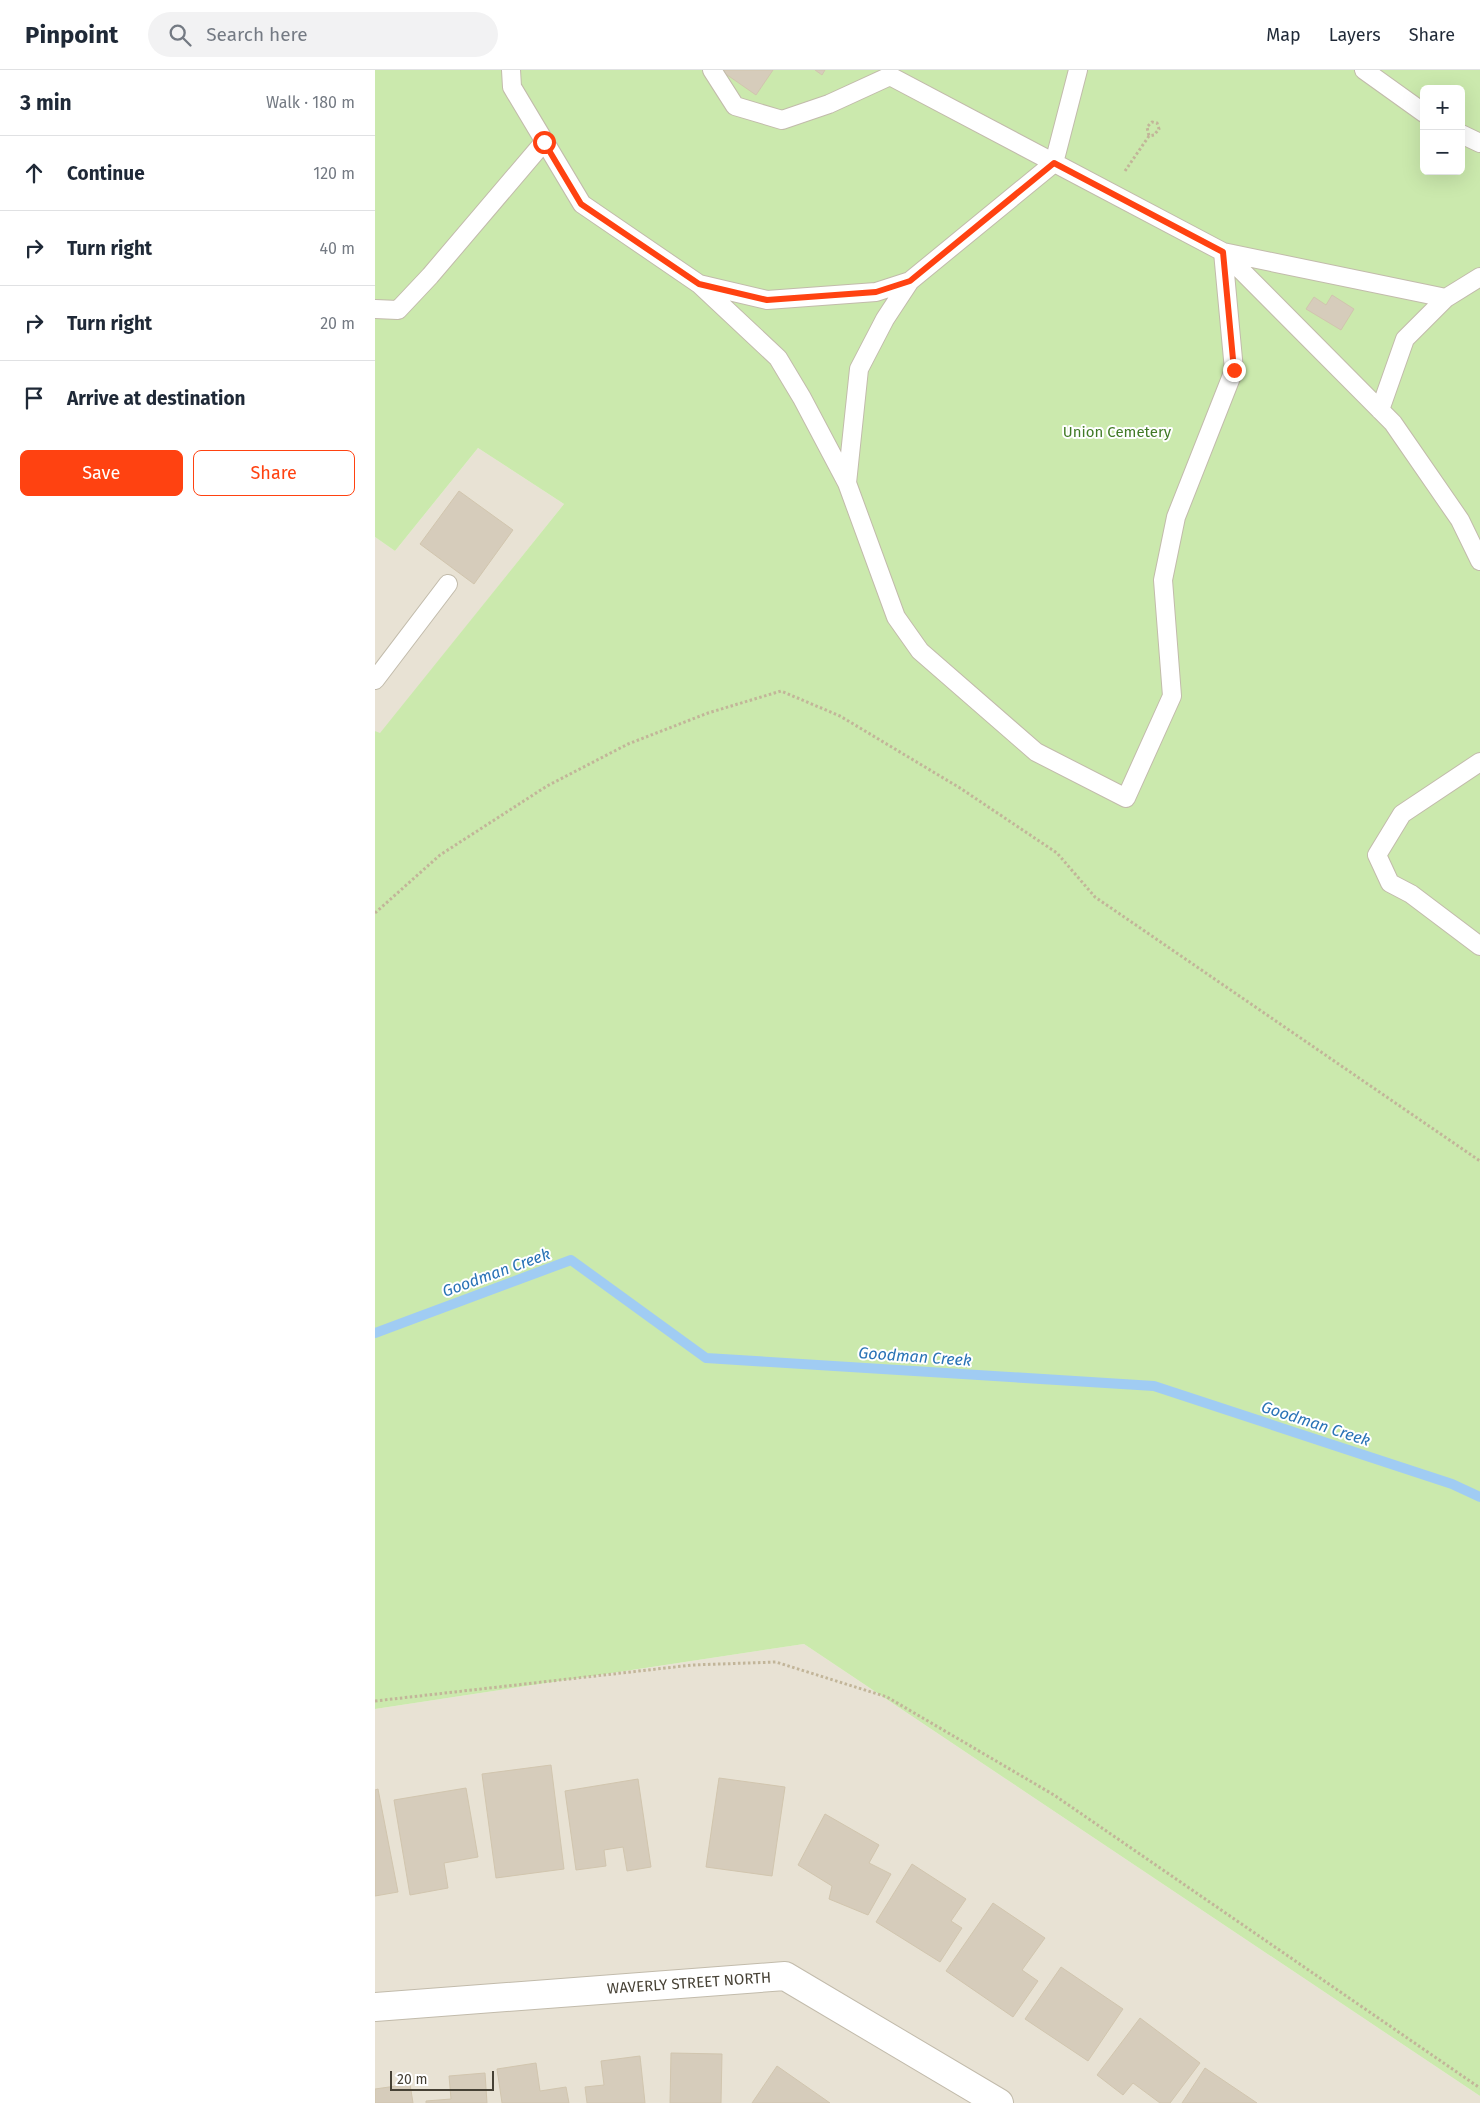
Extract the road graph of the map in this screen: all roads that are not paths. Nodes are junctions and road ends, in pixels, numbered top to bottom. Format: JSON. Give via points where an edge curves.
{"nodes":[{"id":1,"x":511,"y":70,"type":"edge"},
{"id":2,"x":713,"y":70,"type":"edge"},
{"id":3,"x":1078,"y":70,"type":"edge"},
{"id":4,"x":1364,"y":70,"type":"edge"},
{"id":5,"x":891,"y":73,"type":"edge"},
{"id":6,"x":1420,"y":110,"type":"edge"},
{"id":7,"x":1465,"y":136,"type":"edge"},
{"id":8,"x":544,"y":142,"type":"junction"},
{"id":9,"x":1480,"y":143,"type":"edge"},
{"id":10,"x":1054,"y":163,"type":"junction"},
{"id":11,"x":1223,"y":252,"type":"junction"},
{"id":12,"x":1480,"y":277,"type":"edge"},
{"id":13,"x":910,"y":281,"type":"junction"},
{"id":14,"x":699,"y":284,"type":"junction"},
{"id":15,"x":1446,"y":298,"type":"junction"},
{"id":16,"x":375,"y":309,"type":"edge"},
{"id":17,"x":1380,"y":410,"type":"junction"},
{"id":18,"x":847,"y":483,"type":"junction"},
{"id":19,"x":1480,"y":561,"type":"edge"},
{"id":20,"x":448,"y":584,"type":"dead end"},
{"id":21,"x":375,"y":680,"type":"edge"},
{"id":22,"x":1480,"y":762,"type":"edge"},
{"id":23,"x":1480,"y":946,"type":"edge"},
{"id":24,"x":375,"y":2007,"type":"edge"},
{"id":25,"x":999,"y":2103,"type":"edge"}],
"edges":[{"from":1,"to":8,"type":"lane","via":[[512,87]]},
{"from":2,"to":5,"type":"lane","via":[[735,106],[782,120],[829,104]]},
{"from":3,"to":10,"type":"lane"},
{"from":4,"to":6,"type":"lane"},
{"from":5,"to":10,"type":"lane"},
{"from":7,"to":9,"type":"lane"},
{"from":8,"to":14,"type":"lane","via":[[581,204]]},
{"from":8,"to":16,"type":"lane","via":[[398,310]]},
{"from":10,"to":11,"type":"lane"},
{"from":10,"to":13,"type":"lane"},
{"from":11,"to":15,"type":"lane"},
{"from":11,"to":17,"type":"lane"},
{"from":11,"to":18,"type":"lane","via":[[1234,370],[1176,517],[1163,580],[1173,696],[1126,798],[1037,752],[920,651],[896,617]]},
{"from":12,"to":15,"type":"lane"},
{"from":13,"to":14,"type":"lane","via":[[876,292],[767,300]]},
{"from":13,"to":18,"type":"lane","via":[[885,319],[859,369]]},
{"from":14,"to":18,"type":"lane","via":[[779,358]]},
{"from":15,"to":17,"type":"lane","via":[[1405,339]]},
{"from":17,"to":19,"type":"lane","via":[[1393,423],[1460,520]]},
{"from":20,"to":21,"type":"lane"},
{"from":22,"to":23,"type":"lane","via":[[1402,814],[1377,855],[1390,883],[1411,894]]},
{"from":24,"to":25,"type":"street","name":"WAVERLY STREET NORTH","via":[[785,1976]]}]}
